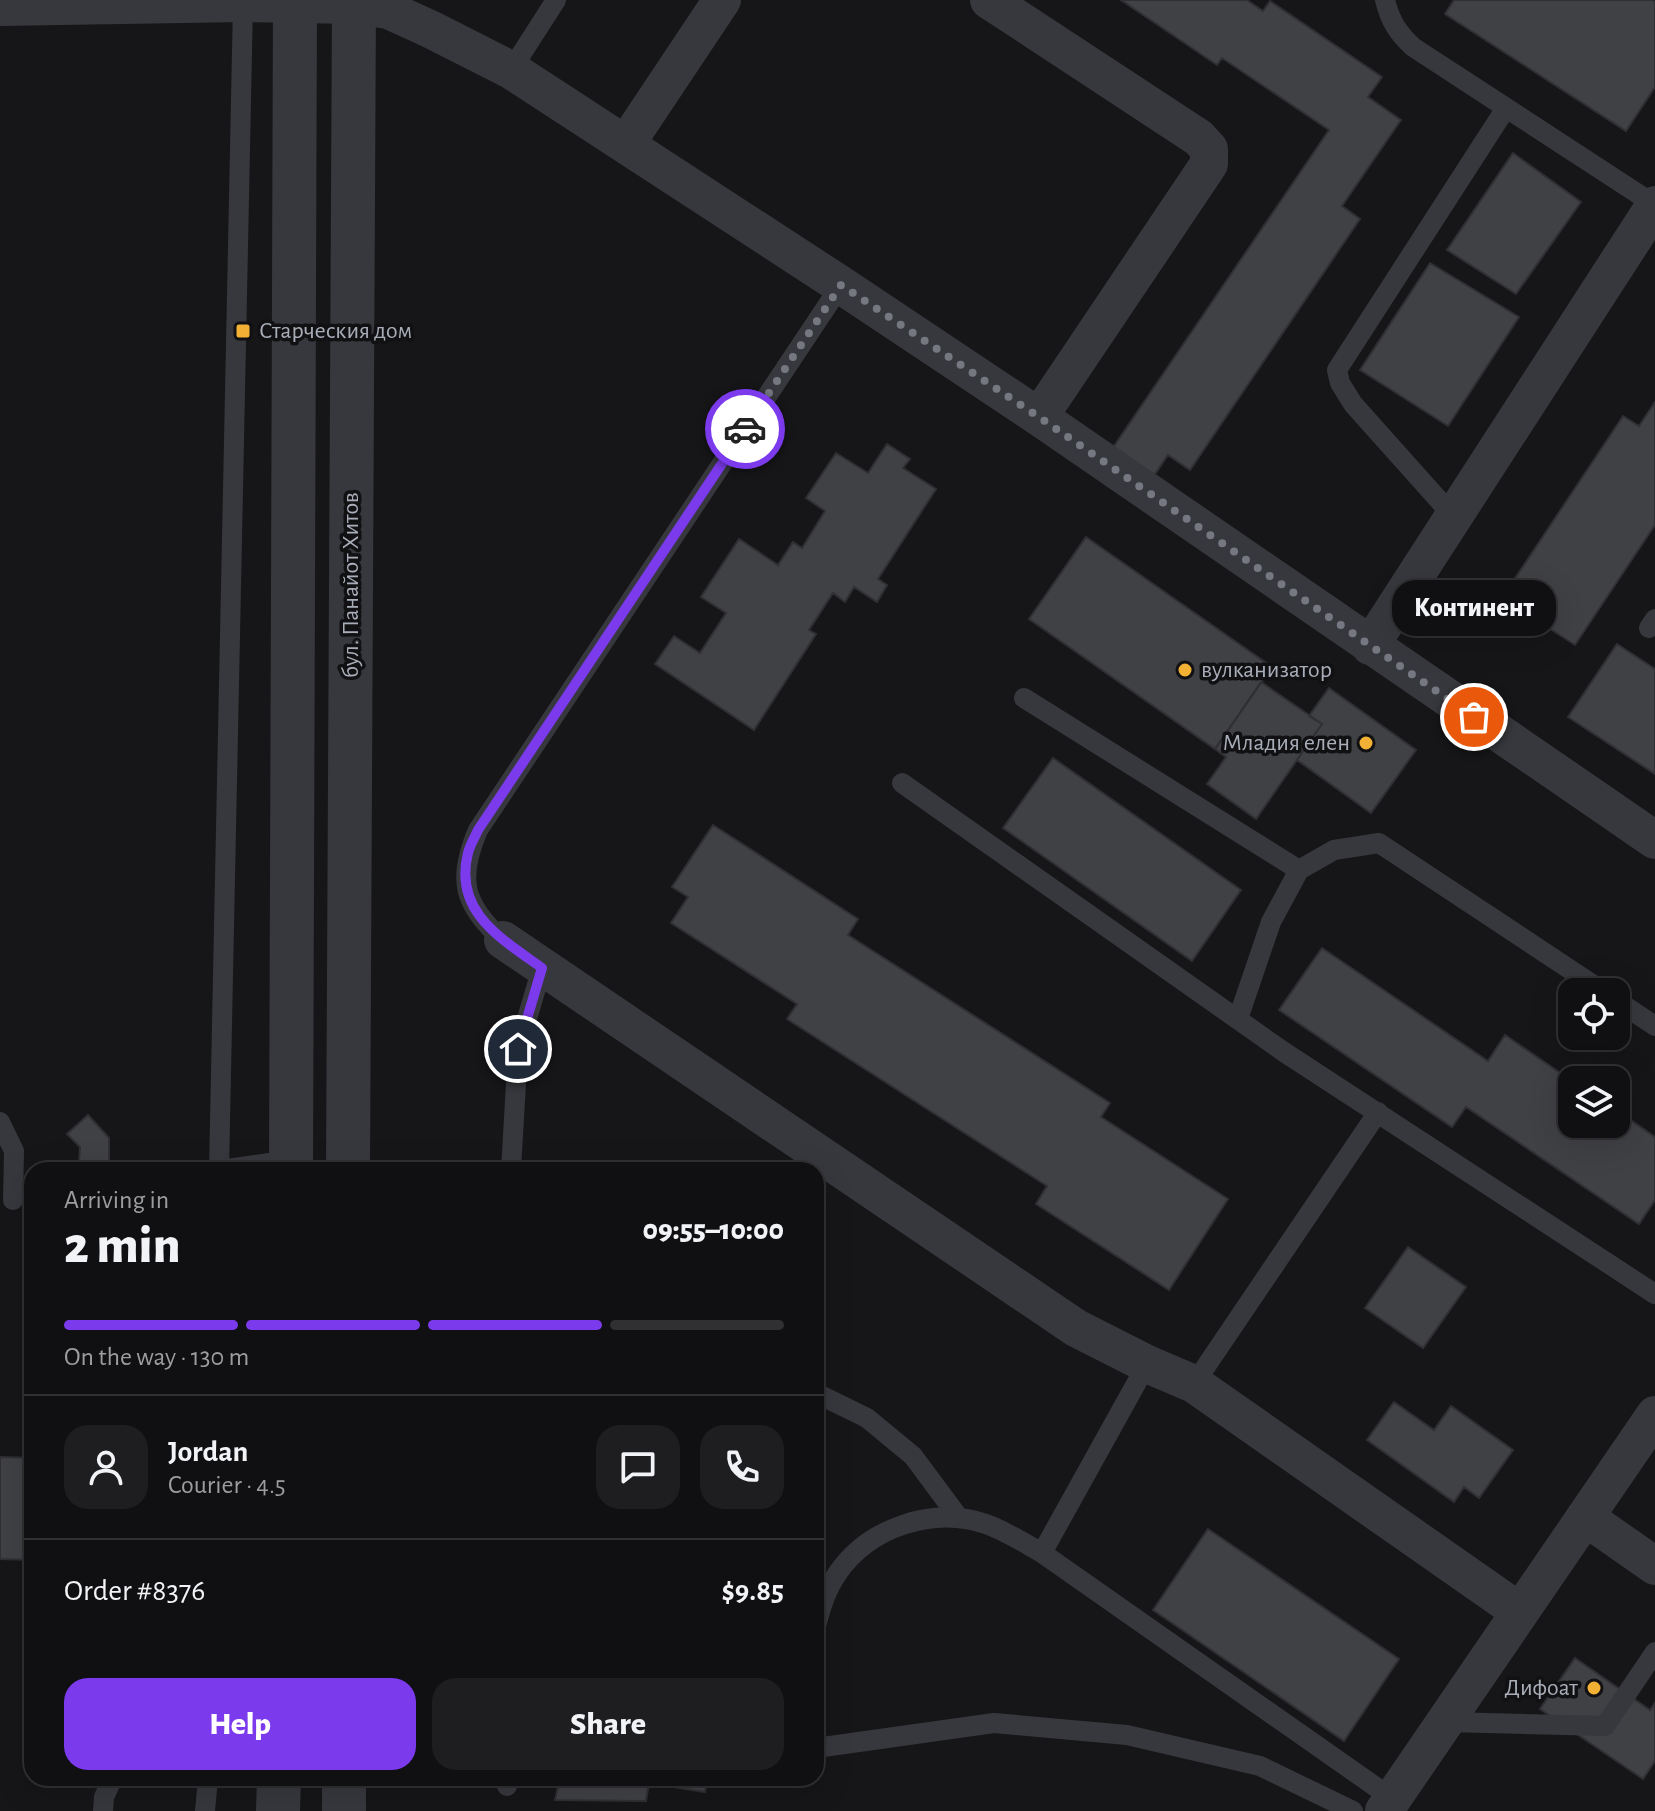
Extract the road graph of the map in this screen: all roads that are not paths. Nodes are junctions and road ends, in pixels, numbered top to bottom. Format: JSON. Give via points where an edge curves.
{"nodes":[{"id":1,"x":556,"y":0,"type":"edge"},
{"id":2,"x":722,"y":0,"type":"edge"},
{"id":3,"x":989,"y":0,"type":"edge"},
{"id":4,"x":1385,"y":0,"type":"edge"},
{"id":5,"x":296,"y":2,"type":"edge"},
{"id":6,"x":243,"y":3,"type":"junction"},
{"id":7,"x":354,"y":3,"type":"edge"},
{"id":8,"x":0,"y":7,"type":"edge"},
{"id":9,"x":511,"y":70,"type":"junction"},
{"id":10,"x":1506,"y":108,"type":"junction"},
{"id":11,"x":626,"y":144,"type":"junction"},
{"id":12,"x":1655,"y":205,"type":"edge"},
{"id":13,"x":841,"y":285,"type":"junction"},
{"id":14,"x":1039,"y":417,"type":"junction"},
{"id":15,"x":1454,"y":517,"type":"junction"},
{"id":16,"x":1370,"y":646,"type":"junction"},
{"id":17,"x":1024,"y":698,"type":"dead end"},
{"id":18,"x":902,"y":783,"type":"dead end"},
{"id":19,"x":1655,"y":840,"type":"edge"},
{"id":20,"x":1299,"y":870,"type":"junction"},
{"id":21,"x":503,"y":940,"type":"joint"},
{"id":22,"x":542,"y":968,"type":"junction"},
{"id":23,"x":1583,"y":978,"type":"edge"},
{"id":24,"x":1630,"y":1009,"type":"edge"},
{"id":25,"x":1238,"y":1019,"type":"junction"},
{"id":26,"x":1655,"y":1026,"type":"edge"},
{"id":27,"x":1378,"y":1112,"type":"junction"},
{"id":28,"x":0,"y":1122,"type":"edge"},
{"id":29,"x":220,"y":1162,"type":"edge"},
{"id":30,"x":291,"y":1162,"type":"edge"},
{"id":31,"x":348,"y":1162,"type":"edge"},
{"id":32,"x":511,"y":1162,"type":"edge"},
{"id":33,"x":24,"y":1192,"type":"edge"},
{"id":34,"x":1655,"y":1294,"type":"edge"},
{"id":35,"x":1147,"y":1364,"type":"junction"},
{"id":36,"x":1194,"y":1384,"type":"junction"},
{"id":37,"x":824,"y":1397,"type":"edge"},
{"id":38,"x":1655,"y":1415,"type":"edge"},
{"id":39,"x":1585,"y":1517,"type":"junction"},
{"id":40,"x":959,"y":1518,"type":"junction"},
{"id":41,"x":1042,"y":1553,"type":"junction"},
{"id":42,"x":1655,"y":1566,"type":"edge"},
{"id":43,"x":824,"y":1599,"type":"edge"},
{"id":44,"x":1520,"y":1612,"type":"junction"},
{"id":45,"x":1655,"y":1652,"type":"edge"},
{"id":46,"x":1445,"y":1722,"type":"junction"},
{"id":47,"x":824,"y":1747,"type":"edge"},
{"id":48,"x":109,"y":1786,"type":"edge"},
{"id":49,"x":207,"y":1786,"type":"edge"},
{"id":50,"x":279,"y":1786,"type":"edge"},
{"id":51,"x":344,"y":1786,"type":"edge"},
{"id":52,"x":1389,"y":1805,"type":"edge"},
{"id":53,"x":103,"y":1811,"type":"edge"},
{"id":54,"x":205,"y":1811,"type":"edge"},
{"id":55,"x":278,"y":1811,"type":"edge"},
{"id":56,"x":344,"y":1811,"type":"edge"},
{"id":57,"x":1353,"y":1811,"type":"edge"}],
"edges":[{"from":1,"to":9,"type":"lane"},
{"from":2,"to":11,"type":"street"},
{"from":3,"to":14,"type":"street","via":[[1209,149],[1209,164]]},
{"from":4,"to":10,"type":"lane","via":[[1389,18],[1413,47]]},
{"from":5,"to":6,"type":"street"},
{"from":5,"to":7,"type":"street"},
{"from":5,"to":30,"type":"street"},
{"from":6,"to":8,"type":"street"},
{"from":6,"to":29,"type":"lane"},
{"from":7,"to":9,"type":"street","via":[[388,10]]},
{"from":7,"to":31,"type":"street","name":"бул. Панайот Хитов"},
{"from":9,"to":11,"type":"street"},
{"from":10,"to":12,"type":"lane"},
{"from":10,"to":15,"type":"lane","via":[[1337,370],[1353,404]]},
{"from":11,"to":13,"type":"street"},
{"from":12,"to":15,"type":"street"},
{"from":13,"to":14,"type":"street"},
{"from":13,"to":21,"type":"lane","via":[[478,830],[465,878],[471,902]]},
{"from":14,"to":16,"type":"street"},
{"from":15,"to":16,"type":"street"},
{"from":16,"to":19,"type":"street"},
{"from":17,"to":20,"type":"lane"},
{"from":18,"to":25,"type":"lane"},
{"from":20,"to":23,"type":"lane","via":[[1334,850],[1379,843]]},
{"from":20,"to":25,"type":"lane","via":[[1271,922]]},
{"from":21,"to":22,"type":"street"},
{"from":22,"to":32,"type":"lane","via":[[518,1049]]},
{"from":22,"to":35,"type":"street","via":[[1076,1328]]},
{"from":24,"to":26,"type":"lane"},
{"from":25,"to":27,"type":"lane"},
{"from":27,"to":34,"type":"lane"},
{"from":27,"to":36,"type":"lane"},
{"from":28,"to":33,"type":"lane"},
{"from":35,"to":36,"type":"street"},
{"from":35,"to":41,"type":"lane"},
{"from":36,"to":44,"type":"street"},
{"from":37,"to":40,"type":"lane","via":[[867,1418],[913,1456]]},
{"from":38,"to":39,"type":"street"},
{"from":39,"to":42,"type":"street"},
{"from":39,"to":44,"type":"street"},
{"from":40,"to":41,"type":"lane","via":[[986,1524]]},
{"from":40,"to":43,"type":"lane","via":[[928,1518],[898,1526],[865,1544],[838,1572]]},
{"from":41,"to":52,"type":"lane"},
{"from":44,"to":46,"type":"street"},
{"from":45,"to":46,"type":"lane","via":[[1605,1726]]},
{"from":46,"to":52,"type":"street"},
{"from":47,"to":57,"type":"lane","via":[[994,1723],[1127,1735],[1260,1766]]},
{"from":48,"to":53,"type":"lane"},
{"from":49,"to":54,"type":"lane"},
{"from":50,"to":55,"type":"street"},
{"from":51,"to":56,"type":"street"}]}
